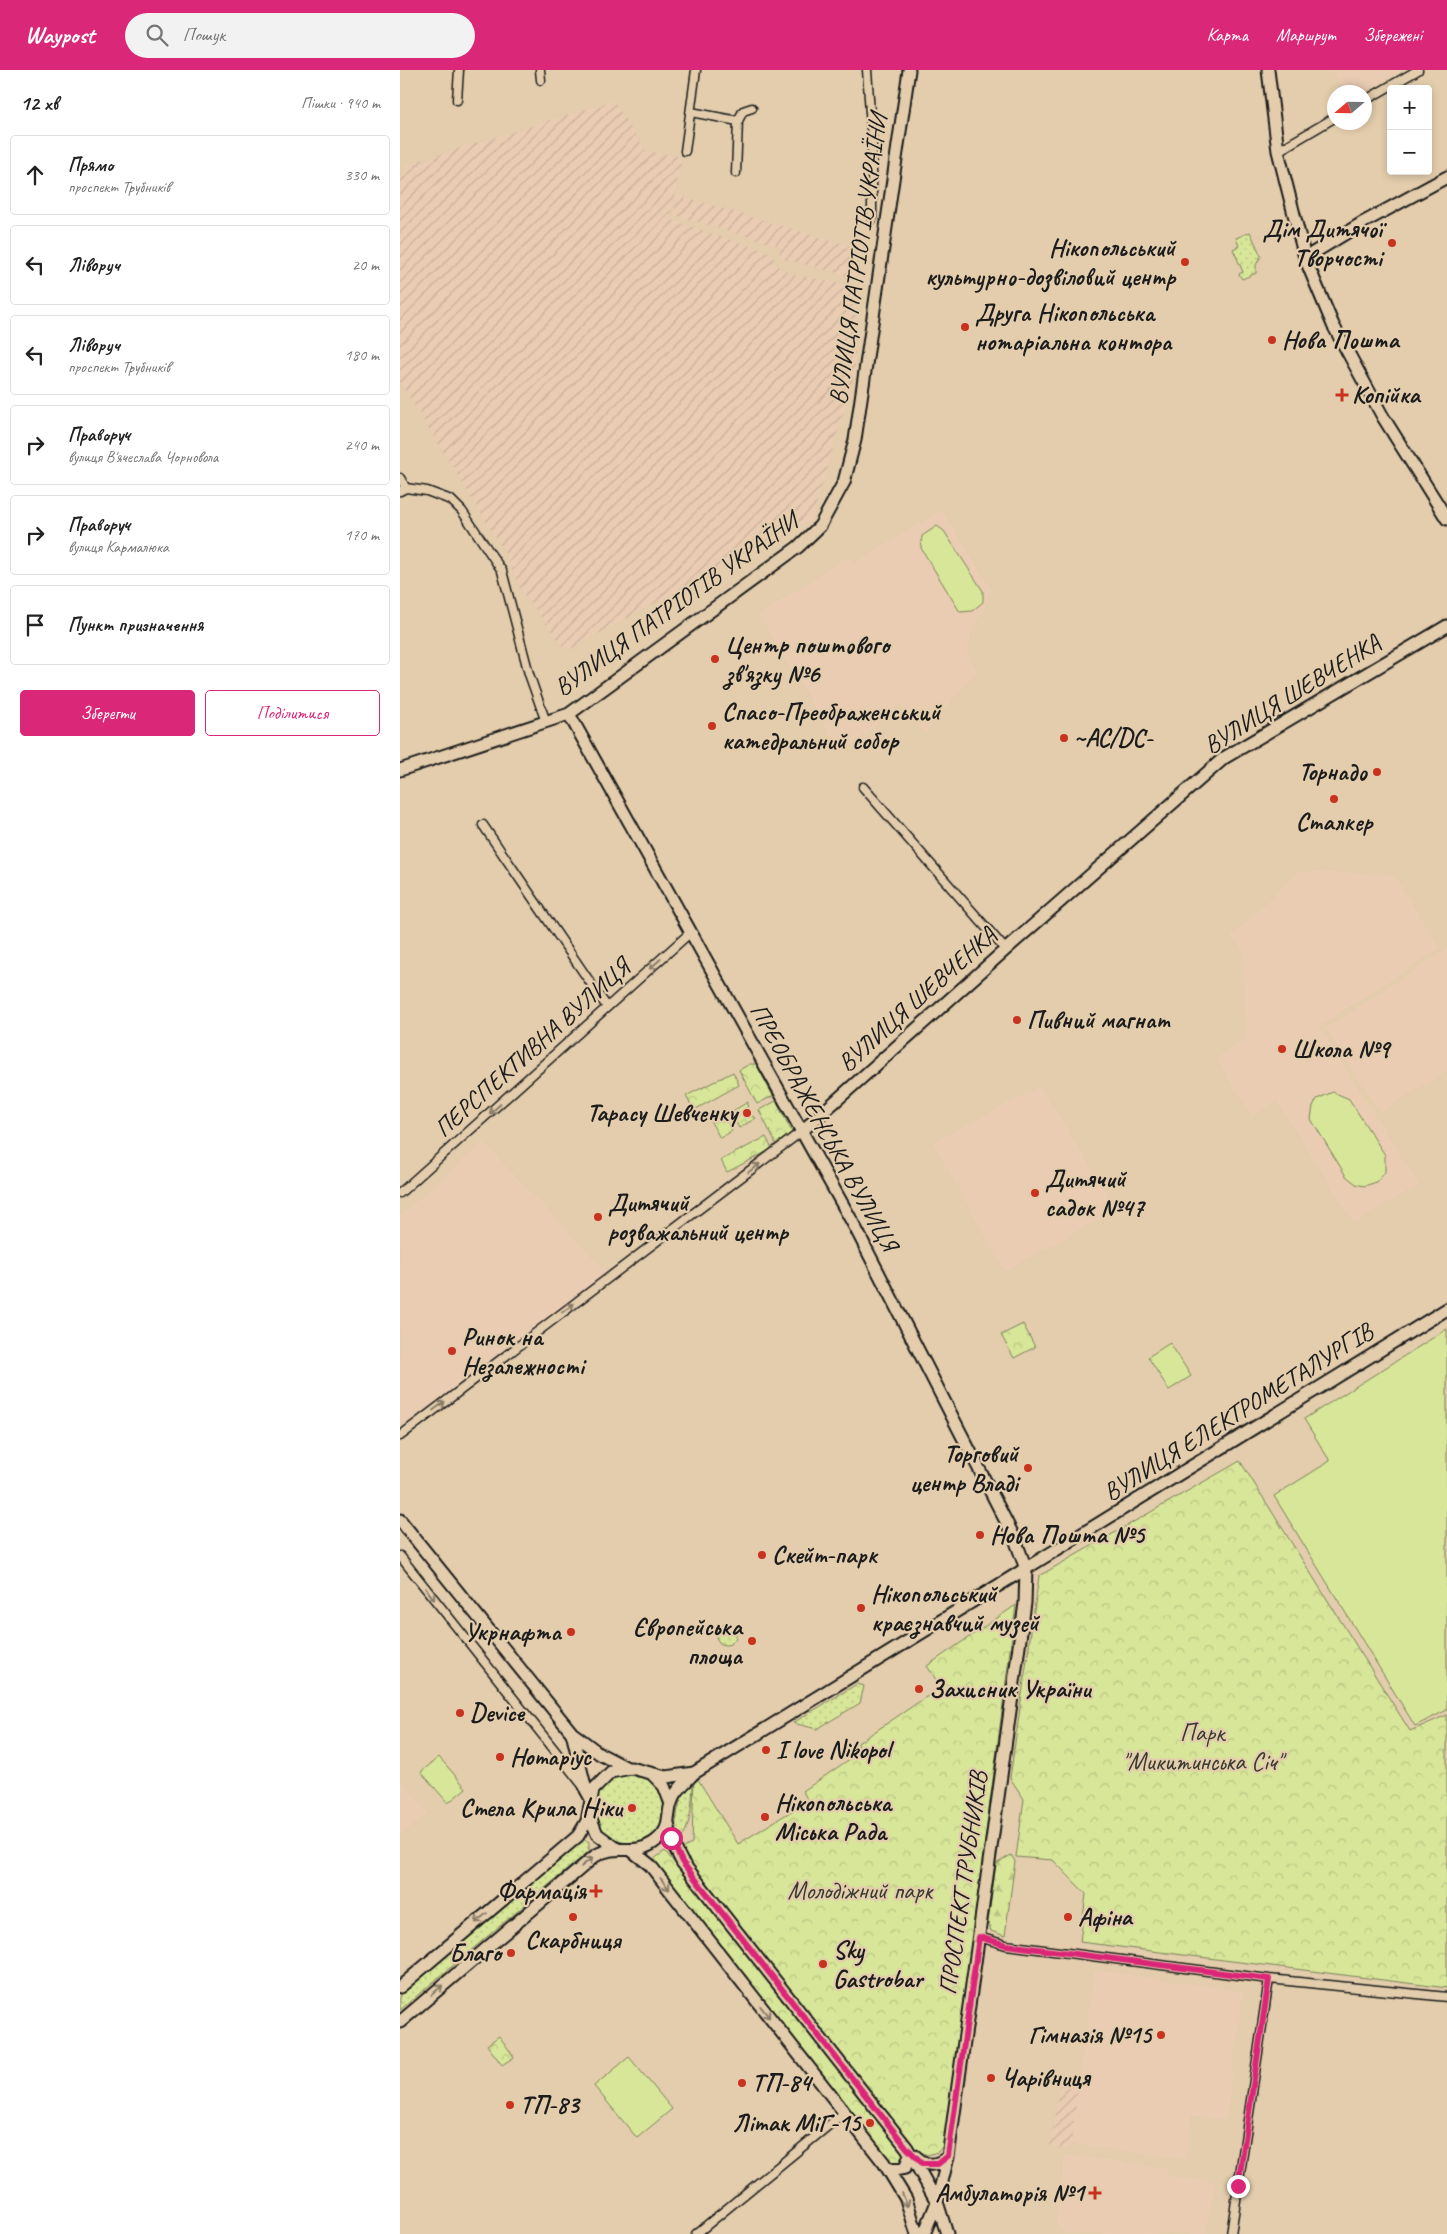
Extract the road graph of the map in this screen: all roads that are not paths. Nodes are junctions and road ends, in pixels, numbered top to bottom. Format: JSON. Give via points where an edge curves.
{"nodes":[{"id":1,"x":459,"y":70,"type":"edge"},
{"id":2,"x":540,"y":70,"type":"edge"},
{"id":3,"x":696,"y":70,"type":"edge"},
{"id":4,"x":867,"y":70,"type":"edge"},
{"id":5,"x":909,"y":70,"type":"edge"},
{"id":6,"x":1268,"y":70,"type":"edge"},
{"id":7,"x":1418,"y":70,"type":"edge"},
{"id":8,"x":541,"y":80,"type":"dead end"},
{"id":9,"x":1372,"y":96,"type":"edge"},
{"id":10,"x":457,"y":100,"type":"dead end"},
{"id":11,"x":752,"y":108,"type":"dead end"},
{"id":12,"x":691,"y":112,"type":"junction"},
{"id":13,"x":738,"y":121,"type":"junction"},
{"id":14,"x":1327,"y":122,"type":"edge"},
{"id":15,"x":685,"y":151,"type":"dead end"},
{"id":16,"x":1278,"y":151,"type":"junction"},
{"id":17,"x":736,"y":172,"type":"dead end"},
{"id":18,"x":1447,"y":177,"type":"edge"},
{"id":19,"x":872,"y":219,"type":"dead end"},
{"id":20,"x":1305,"y":258,"type":"junction"},
{"id":21,"x":400,"y":478,"type":"edge"},
{"id":22,"x":403,"y":490,"type":"edge"},
{"id":23,"x":1447,"y":519,"type":"edge"},
{"id":24,"x":1447,"y":626,"type":"edge"},
{"id":25,"x":569,"y":714,"type":"junction"},
{"id":26,"x":546,"y":722,"type":"junction"},
{"id":27,"x":400,"y":770,"type":"edge"},
{"id":28,"x":863,"y":787,"type":"dead end"},
{"id":29,"x":483,"y":825,"type":"dead end"},
{"id":30,"x":691,"y":932,"type":"junction"},
{"id":31,"x":1005,"y":949,"type":"junction"},
{"id":32,"x":607,"y":1007,"type":"junction"},
{"id":33,"x":802,"y":1131,"type":"junction"},
{"id":34,"x":400,"y":1193,"type":"edge"},
{"id":35,"x":1447,"y":1309,"type":"edge"},
{"id":36,"x":400,"y":1436,"type":"edge"},
{"id":37,"x":400,"y":1520,"type":"edge"},
{"id":38,"x":400,"y":1556,"type":"edge"},
{"id":39,"x":1026,"y":1569,"type":"junction"},
{"id":40,"x":572,"y":1732,"type":"junction"},
{"id":41,"x":627,"y":1768,"type":"junction"},
{"id":42,"x":694,"y":1772,"type":"junction"},
{"id":43,"x":652,"y":1774,"type":"junction"},
{"id":44,"x":588,"y":1794,"type":"junction"},
{"id":45,"x":671,"y":1804,"type":"junction"},
{"id":46,"x":589,"y":1812,"type":"junction"},
{"id":47,"x":668,"y":1824,"type":"junction"},
{"id":48,"x":616,"y":1848,"type":"junction"},
{"id":49,"x":630,"y":1850,"type":"junction"},
{"id":50,"x":979,"y":1937,"type":"junction"},
{"id":51,"x":1269,"y":1979,"type":"junction"},
{"id":52,"x":400,"y":1987,"type":"edge"},
{"id":53,"x":1447,"y":1997,"type":"edge"},
{"id":54,"x":400,"y":2022,"type":"edge"},
{"id":55,"x":845,"y":2112,"type":"junction"},
{"id":56,"x":908,"y":2151,"type":"junction"},
{"id":57,"x":948,"y":2156,"type":"junction"},
{"id":58,"x":888,"y":2168,"type":"junction"},
{"id":59,"x":937,"y":2202,"type":"junction"},
{"id":60,"x":696,"y":2234,"type":"edge"},
{"id":61,"x":917,"y":2234,"type":"edge"},
{"id":62,"x":924,"y":2234,"type":"edge"},
{"id":63,"x":947,"y":2234,"type":"edge"},
{"id":64,"x":1231,"y":2234,"type":"edge"}],
"edges":[{"from":1,"to":10,"type":"street"},
{"from":2,"to":8,"type":"street"},
{"from":3,"to":12,"type":"street"},
{"from":4,"to":19,"type":"street","via":[[872,140]]},
{"from":5,"to":25,"type":"main road","name":"ВУЛИЦЯ ПАТРІОТІВ УКРАЇНИ","via":[[855,440],[844,482],[820,526],[798,547]]},
{"from":6,"to":16,"type":"main road"},
{"from":7,"to":9,"type":"street"},
{"from":11,"to":13,"type":"street","via":[[743,111]]},
{"from":12,"to":13,"type":"street"},
{"from":12,"to":15,"type":"street"},
{"from":13,"to":17,"type":"street"},
{"from":14,"to":16,"type":"street"},
{"from":16,"to":20,"type":"main road"},
{"from":18,"to":20,"type":"main road"},
{"from":20,"to":23,"type":"main road","via":[[1333,325],[1383,417]]},
{"from":21,"to":22,"type":"street"},
{"from":22,"to":26,"type":"street","via":[[427,491],[451,500],[462,511],[502,571],[529,674]]},
{"from":24,"to":31,"type":"main road","name":"ВУЛИЦЯ ШЕВЧЕНКА","via":[[1224,758]]},
{"from":25,"to":26,"type":"main road","name":"ВУЛИЦЯ ПАТРІОТІВ УКРАЇНИ"},
{"from":25,"to":30,"type":"main road","name":"ПРЕОБРАЖЕНСЬКА ВУЛИЦЯ"},
{"from":26,"to":27,"type":"main road","name":"ВУЛИЦЯ ПАТРІОТІВ УКРАЇНИ"},
{"from":28,"to":31,"type":"street"},
{"from":29,"to":32,"type":"street"},
{"from":30,"to":32,"type":"street","name":"ПЕРСПЕКТИВНА ВУЛИЦЯ","one_way":true},
{"from":30,"to":33,"type":"main road","name":"ПРЕОБРАЖЕНСЬКА ВУЛИЦЯ"},
{"from":31,"to":33,"type":"main road","name":"ВУЛИЦЯ ШЕВЧЕНКА"},
{"from":32,"to":34,"type":"street","name":"ПЕРСПЕКТИВНА ВУЛИЦЯ","one_way":true},
{"from":36,"to":33,"type":"street","name":"ВУЛИЦЯ ШЕВЧЕНКА","one_way":true},
{"from":33,"to":39,"type":"main road","name":"ПРЕОБРАЖЕНСЬКА ВУЛИЦЯ","via":[[854,1225],[1015,1539]]},
{"from":35,"to":39,"type":"main road","name":"ВУЛИЦЯ ЕЛЕКТРОМЕТАЛУРГІВ"},
{"from":37,"to":40,"type":"main road"},
{"from":38,"to":44,"type":"street","one_way":true},
{"from":39,"to":42,"type":"main road","name":"ВУЛИЦЯ ЕЛЕКТРОМЕТАЛУРГІВ"},
{"from":39,"to":50,"type":"main road","name":"ПРОСПЕКТ ТРУБНИКІВ","via":[[1025,1603]]},
{"from":40,"to":41,"type":"main road","name":"ВУЛИЦЯ ЕЛЕКТРОМЕТАЛУРГІВ","via":[[600,1754]]},
{"from":40,"to":44,"type":"main road"},
{"from":41,"to":43,"type":"main road","name":"ВУЛИЦЯ ЕЛЕКТРОМЕТАЛУРГІВ"},
{"from":41,"to":44,"type":"main road","via":[[611,1772]]},
{"from":42,"to":43,"type":"main road","name":"ВУЛИЦЯ ЕЛЕКТРОМЕТАЛУРГІВ","via":[[666,1777]]},
{"from":42,"to":45,"type":"main road","name":"ВУЛИЦЯ ЕЛЕКТРОМЕТАЛУРГІВ"},
{"from":43,"to":45,"type":"main road","via":[[664,1786]]},
{"from":44,"to":46,"type":"main road"},
{"from":45,"to":47,"type":"main road","name":"ВУЛИЦЯ ЕЛЕКТРОМЕТАЛУРГІВ"},
{"from":46,"to":48,"type":"main road","via":[[597,1834]]},
{"from":46,"to":52,"type":"main road","one_way":true,"via":[[582,1832],[575,1840]]},
{"from":47,"to":49,"type":"main road","name":"ВУЛИЦЯ ЕЛЕКТРОМЕТАЛУРГІВ","via":[[654,1843]]},
{"from":47,"to":56,"type":"main road","via":[[682,1862]]},
{"from":48,"to":49,"type":"main road","name":"ВУЛИЦЯ ЕЛЕКТРОМЕТАЛУРГІВ"},
{"from":54,"to":48,"type":"main road","one_way":true,"via":[[587,1862],[603,1851]]},
{"from":49,"to":55,"type":"main road","one_way":true,"via":[[650,1865]]},
{"from":50,"to":51,"type":"street","via":[[1006,1945]]},
{"from":50,"to":57,"type":"main road","name":"ПРОСПЕКТ ТРУБНИКІВ"},
{"from":51,"to":53,"type":"street"},
{"from":51,"to":64,"type":"street"},
{"from":55,"to":58,"type":"main road"},
{"from":55,"to":60,"type":"street"},
{"from":56,"to":57,"type":"main road","via":[[923,2164],[938,2164]]},
{"from":56,"to":58,"type":"main road","via":[[905,2168]]},
{"from":56,"to":59,"type":"main road"},
{"from":57,"to":59,"type":"main road","name":"ПРОСПЕКТ ТРУБНИКІВ"},
{"from":58,"to":61,"type":"main road","one_way":true,"via":[[906,2199]]},
{"from":59,"to":62,"type":"main road","name":"ПРОСПЕКТ ТРУБНИКІВ"},
{"from":59,"to":63,"type":"main road"}]}
